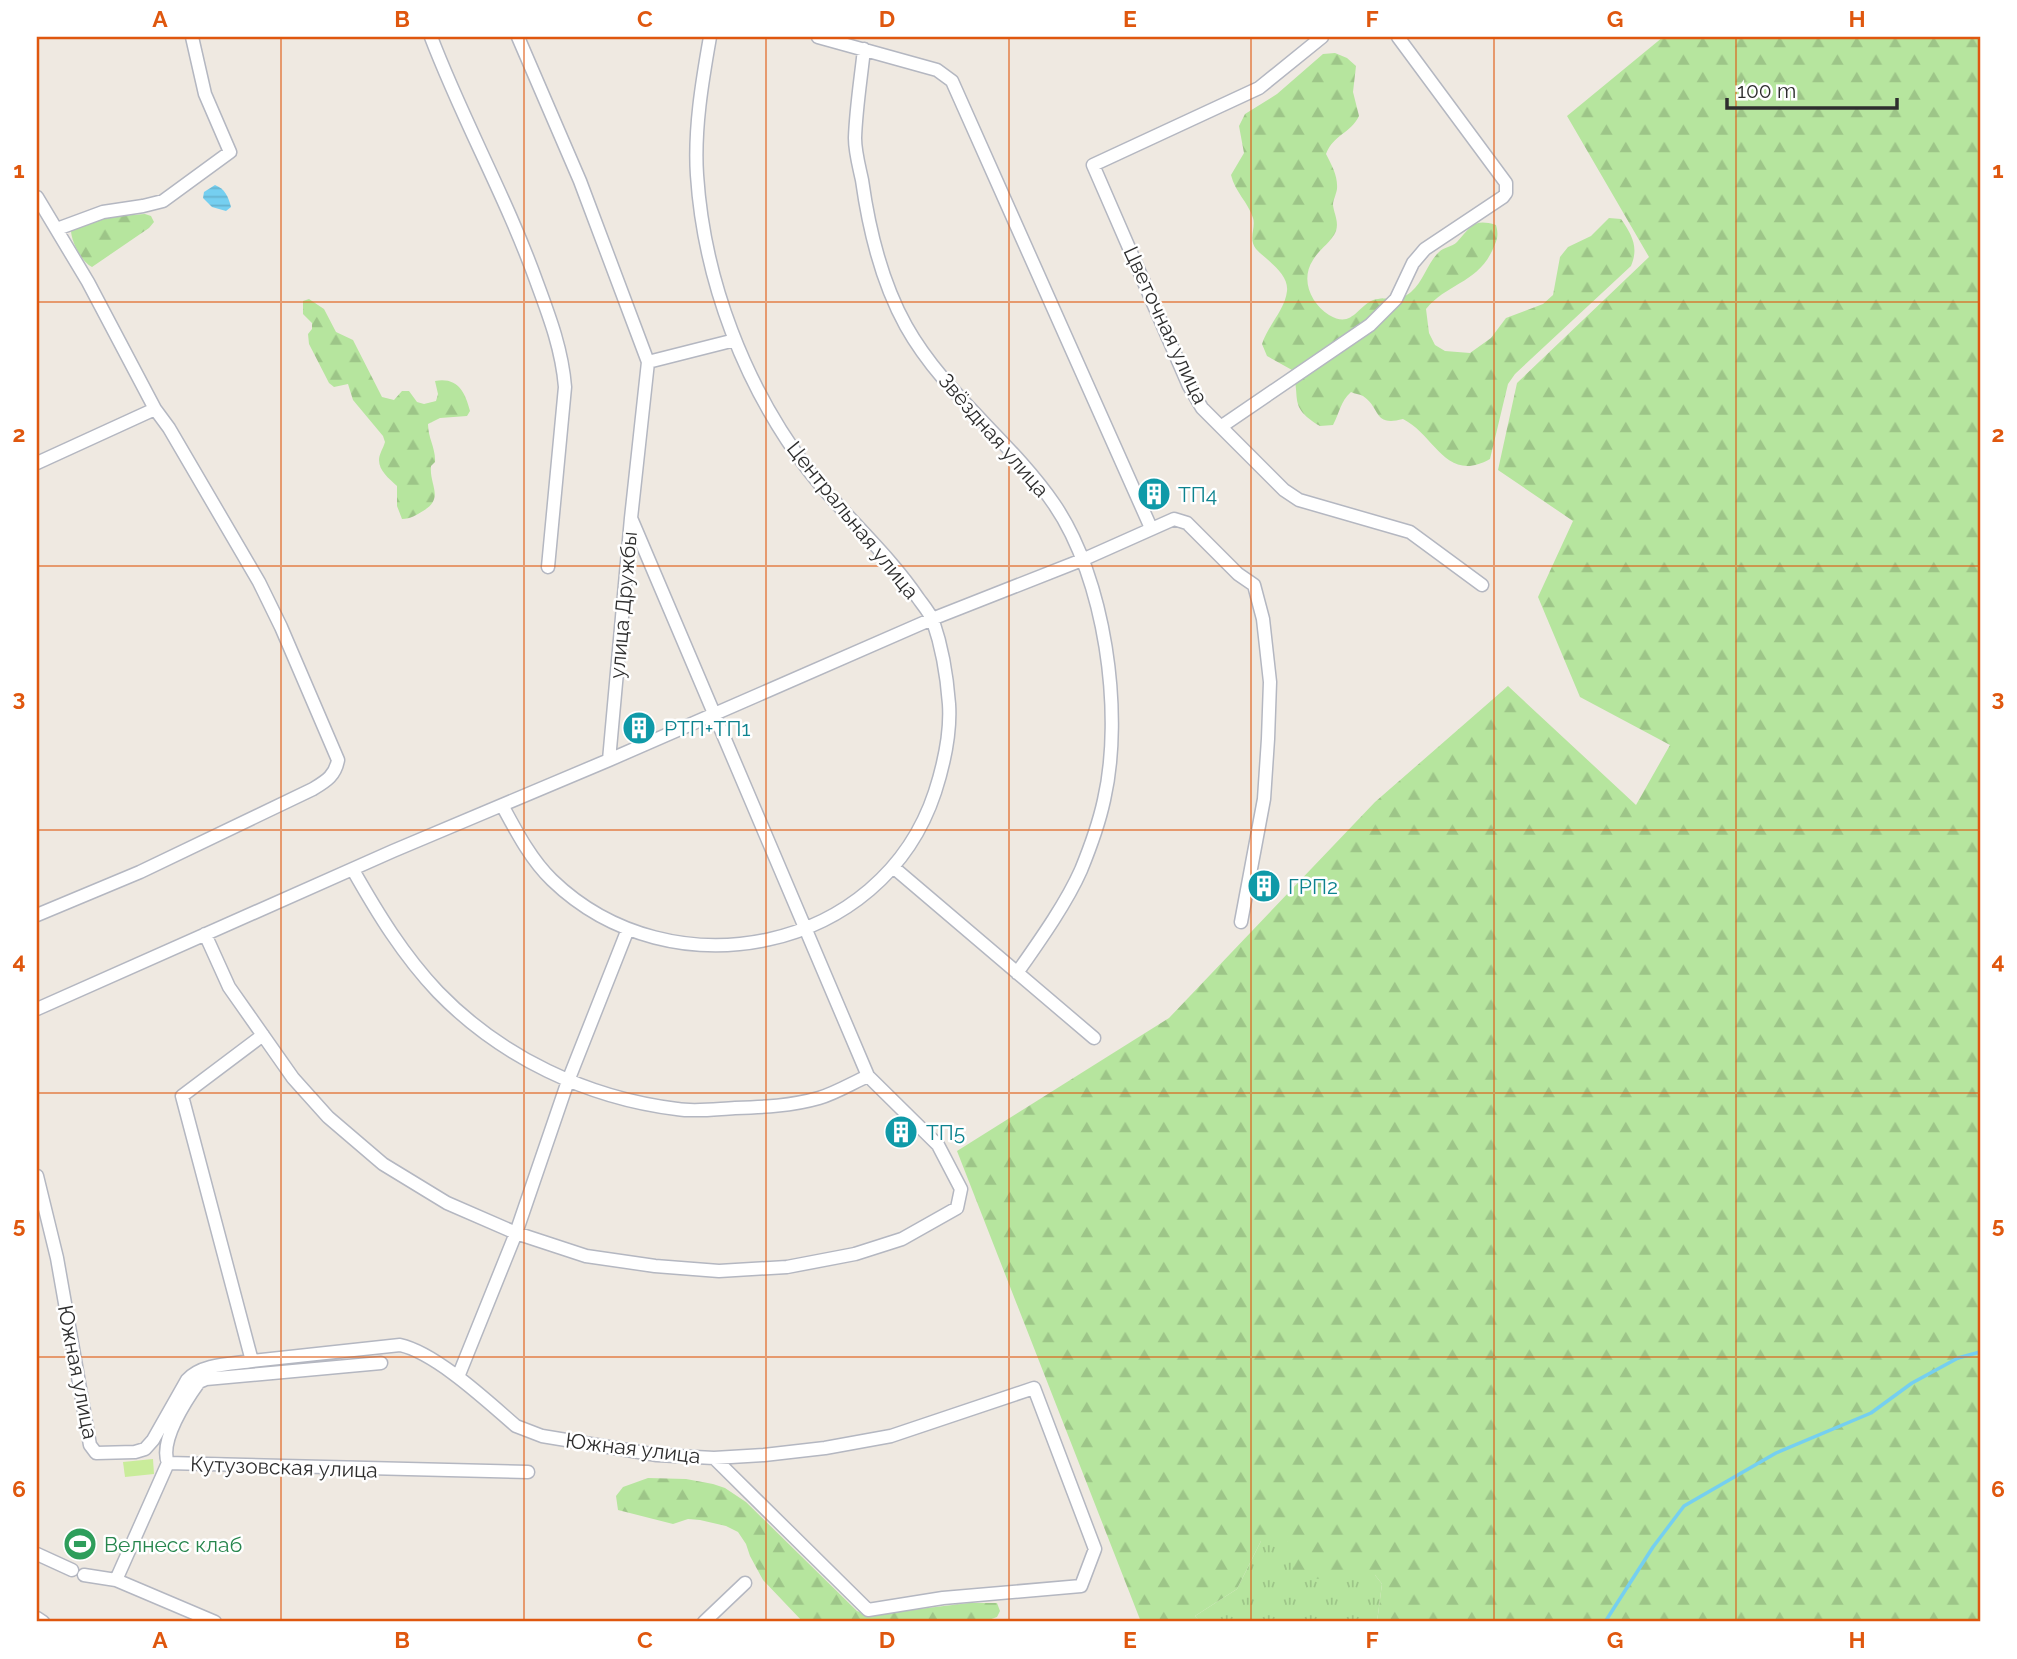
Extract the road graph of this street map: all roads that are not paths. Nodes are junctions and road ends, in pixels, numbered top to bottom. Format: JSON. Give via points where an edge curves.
{"nodes":[{"id":1,"x":192,"y":37,"type":"edge"},
{"id":2,"x":430,"y":37,"type":"edge"},
{"id":3,"x":518,"y":37,"type":"edge"},
{"id":4,"x":710,"y":37,"type":"edge"},
{"id":5,"x":818,"y":37,"type":"edge"},
{"id":6,"x":1322,"y":37,"type":"edge"},
{"id":7,"x":1398,"y":37,"type":"edge"},
{"id":8,"x":864,"y":49,"type":"junction"},
{"id":9,"x":37,"y":197,"type":"edge"},
{"id":10,"x":57,"y":229,"type":"junction"},
{"id":11,"x":735,"y":340,"type":"junction"},
{"id":12,"x":648,"y":362,"type":"junction"},
{"id":13,"x":155,"y":410,"type":"junction"},
{"id":14,"x":1222,"y":426,"type":"junction"},
{"id":15,"x":37,"y":463,"type":"edge"},
{"id":16,"x":631,"y":518,"type":"junction"},
{"id":17,"x":1151,"y":528,"type":"junction"},
{"id":18,"x":1082,"y":559,"type":"junction"},
{"id":19,"x":548,"y":567,"type":"dead end"},
{"id":20,"x":1482,"y":585,"type":"dead end"},
{"id":21,"x":932,"y":619,"type":"junction"},
{"id":22,"x":714,"y":714,"type":"junction"},
{"id":23,"x":609,"y":760,"type":"junction"},
{"id":24,"x":502,"y":805,"type":"junction"},
{"id":25,"x":893,"y":867,"type":"junction"},
{"id":26,"x":353,"y":870,"type":"junction"},
{"id":27,"x":37,"y":915,"type":"edge"},
{"id":28,"x":1241,"y":922,"type":"dead end"},
{"id":29,"x":628,"y":929,"type":"junction"},
{"id":30,"x":805,"y":930,"type":"junction"},
{"id":31,"x":205,"y":934,"type":"junction"},
{"id":32,"x":1017,"y":974,"type":"junction"},
{"id":33,"x":37,"y":1009,"type":"edge"},
{"id":34,"x":263,"y":1035,"type":"junction"},
{"id":35,"x":1094,"y":1038,"type":"dead end"},
{"id":36,"x":868,"y":1076,"type":"junction"},
{"id":37,"x":568,"y":1081,"type":"junction"},
{"id":38,"x":37,"y":1177,"type":"edge"},
{"id":39,"x":516,"y":1233,"type":"junction"},
{"id":40,"x":251,"y":1361,"type":"junction"},
{"id":41,"x":381,"y":1363,"type":"dead end"},
{"id":42,"x":458,"y":1377,"type":"junction"},
{"id":43,"x":714,"y":1458,"type":"junction"},
{"id":44,"x":168,"y":1463,"type":"junction"},
{"id":45,"x":528,"y":1472,"type":"dead end"},
{"id":46,"x":37,"y":1554,"type":"edge"},
{"id":47,"x":116,"y":1580,"type":"junction"},
{"id":48,"x":745,"y":1583,"type":"dead end"},
{"id":49,"x":37,"y":1619,"type":"edge"},
{"id":50,"x":43,"y":1622,"type":"edge"},
{"id":51,"x":215,"y":1622,"type":"edge"},
{"id":52,"x":704,"y":1622,"type":"edge"}],
"edges":[{"from":1,"to":10,"type":"street","via":[[205,94],[230,152],[163,201],[94,214]]},
{"from":2,"to":19,"type":"street","via":[[524,247],[560,352],[565,387]]},
{"from":3,"to":12,"type":"street","name":"улица Дружбы","via":[[580,181]]},
{"from":4,"to":11,"type":"street","name":"Центральная улица","via":[[703,73],[697,172],[715,276]]},
{"from":5,"to":8,"type":"street"},
{"from":6,"to":14,"type":"street","name":"Цветочная улица","via":[[1259,88],[1093,165],[1189,386],[1202,408]]},
{"from":7,"to":14,"type":"street","via":[[1506,183],[1506,193],[1425,249],[1396,299],[1370,325]]},
{"from":8,"to":17,"type":"street","via":[[937,69],[951,81]]},
{"from":8,"to":18,"type":"street","name":"Звёздная улица","via":[[855,140],[877,258],[906,326],[935,368],[1029,470],[1056,506]]},
{"from":9,"to":10,"type":"street"},
{"from":10,"to":13,"type":"street"},
{"from":11,"to":12,"type":"street"},
{"from":11,"to":21,"type":"street","name":"Центральная улица","via":[[773,418],[810,472],[907,582]]},
{"from":12,"to":16,"type":"street","name":"улица Дружбы"},
{"from":13,"to":15,"type":"street"},
{"from":13,"to":27,"type":"street","via":[[259,582],[335,748],[336,771],[313,789],[141,872]]},
{"from":14,"to":20,"type":"street","name":"Цветочная улица","via":[[1299,500],[1410,532]]},
{"from":16,"to":22,"type":"street"},
{"from":16,"to":23,"type":"street","name":"улица Дружбы"},
{"from":17,"to":18,"type":"street"},
{"from":17,"to":28,"type":"street","via":[[1174,519],[1187,523],[1254,585],[1264,619],[1270,682],[1265,787]]},
{"from":18,"to":21,"type":"street"},
{"from":18,"to":32,"type":"street","name":"Звёздная улица","via":[[1096,600],[1112,700],[1104,800],[1080,871]]},
{"from":21,"to":22,"type":"street"},
{"from":21,"to":25,"type":"street","name":"Центральная улица","via":[[949,704],[943,769],[915,839]]},
{"from":22,"to":23,"type":"street"},
{"from":22,"to":30,"type":"street"},
{"from":23,"to":24,"type":"street"},
{"from":24,"to":26,"type":"street"},
{"from":24,"to":29,"type":"street","name":"Центральная улица","via":[[551,880]]},
{"from":25,"to":30,"type":"street","name":"Центральная улица","via":[[868,892]]},
{"from":25,"to":32,"type":"street"},
{"from":26,"to":31,"type":"street"},
{"from":26,"to":37,"type":"street","via":[[386,928],[439,993],[495,1041]]},
{"from":29,"to":30,"type":"street","name":"Центральная улица","via":[[700,946],[733,946]]},
{"from":29,"to":37,"type":"street"},
{"from":30,"to":36,"type":"street"},
{"from":31,"to":33,"type":"street"},
{"from":31,"to":34,"type":"street","via":[[229,987]]},
{"from":32,"to":35,"type":"street"},
{"from":34,"to":39,"type":"street","via":[[328,1117],[383,1164],[447,1203]]},
{"from":34,"to":40,"type":"street","via":[[182,1096]]},
{"from":36,"to":37,"type":"street","via":[[821,1097],[775,1107],[680,1110],[631,1102]]},
{"from":36,"to":39,"type":"street","via":[[938,1146],[961,1189],[957,1208],[902,1239],[787,1267],[719,1271],[586,1256]]},
{"from":37,"to":39,"type":"street"},
{"from":38,"to":40,"type":"street","name":"Южная улица","via":[[93,1450],[102,1455],[145,1449],[193,1373]]},
{"from":39,"to":42,"type":"street"},
{"from":40,"to":42,"type":"street","name":"Южная улица","via":[[400,1345]]},
{"from":41,"to":44,"type":"street","via":[[205,1379],[172,1430],[166,1448]]},
{"from":42,"to":43,"type":"street","name":"Южная улица","via":[[516,1426],[542,1436],[657,1455]]},
{"from":43,"to":43,"type":"street","name":"Южная улица","via":[[824,1448],[891,1436],[1034,1388],[1095,1549],[1082,1586],[943,1598],[868,1610]]},
{"from":44,"to":45,"type":"street","name":"Кутузовская улица"},
{"from":44,"to":47,"type":"street","name":"Кутузовская улица"},
{"from":46,"to":47,"type":"street","via":[[78,1572]]},
{"from":47,"to":51,"type":"street"},
{"from":48,"to":52,"type":"street"},
{"from":49,"to":50,"type":"street"}]}
